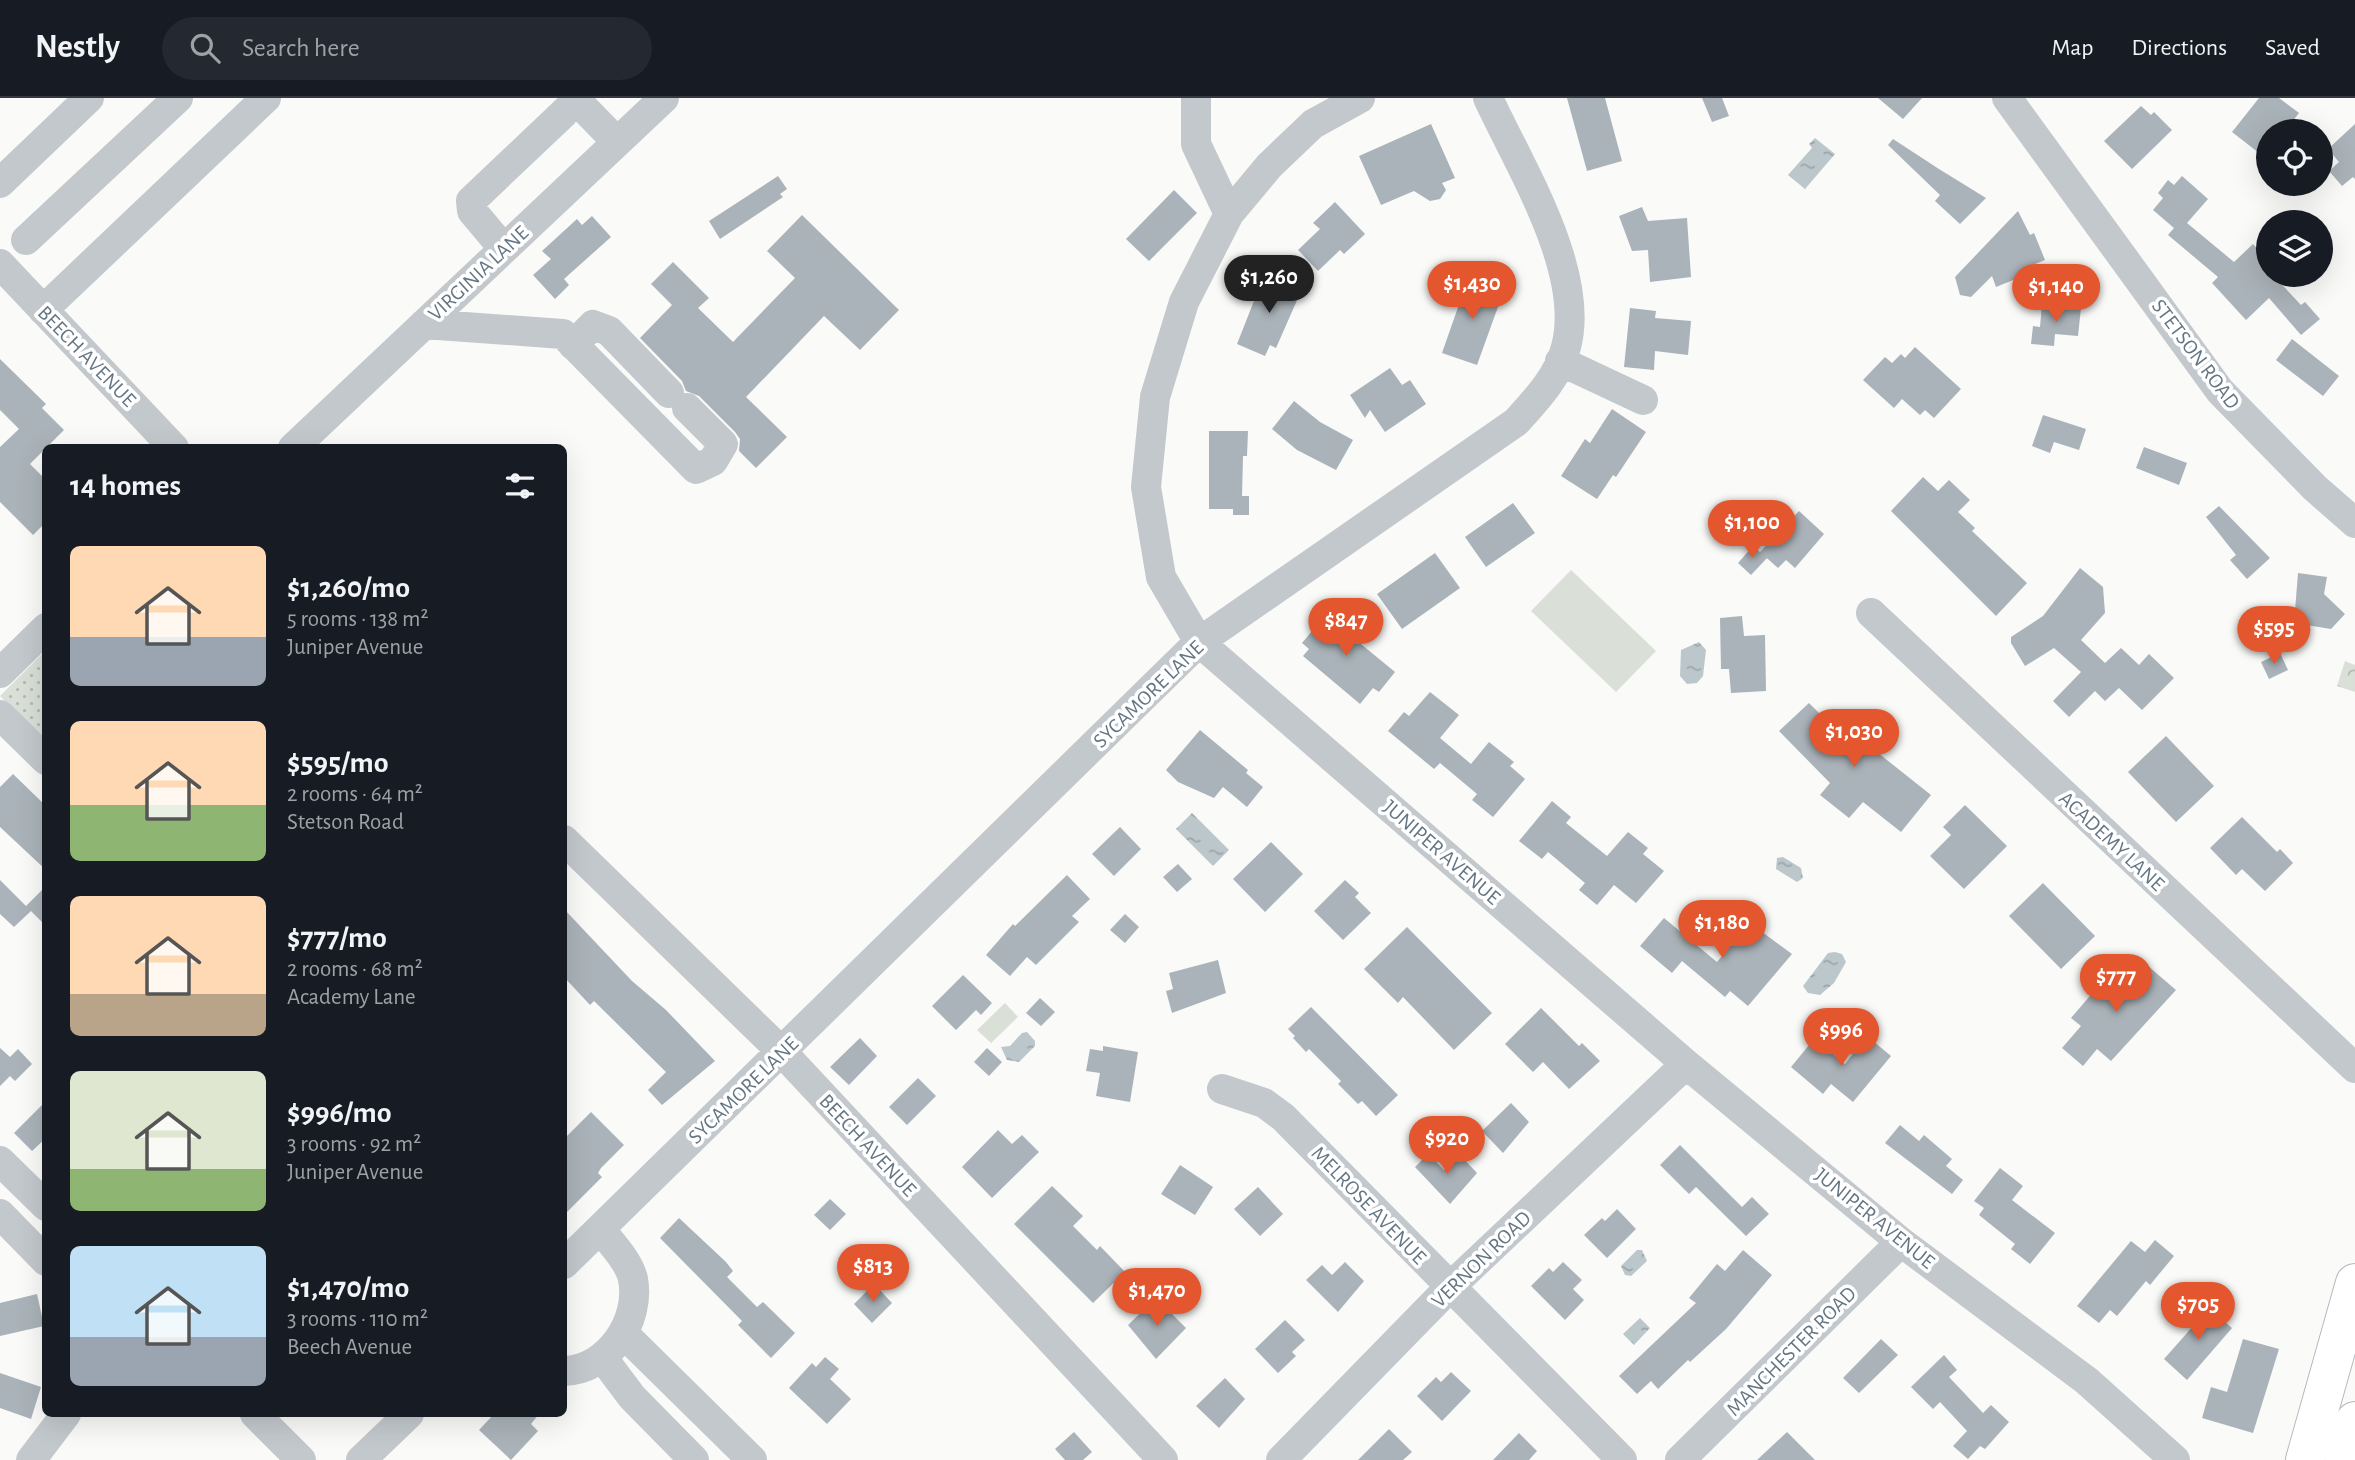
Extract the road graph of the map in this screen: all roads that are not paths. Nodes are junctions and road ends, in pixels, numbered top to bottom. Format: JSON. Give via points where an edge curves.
{"nodes":[{"id":1,"x":89,"y":98,"type":"edge"},
{"id":2,"x":178,"y":98,"type":"edge"},
{"id":3,"x":266,"y":98,"type":"edge"},
{"id":4,"x":664,"y":98,"type":"edge"},
{"id":5,"x":1196,"y":98,"type":"edge"},
{"id":6,"x":1360,"y":98,"type":"edge"},
{"id":7,"x":1488,"y":98,"type":"edge"},
{"id":8,"x":2007,"y":98,"type":"edge"},
{"id":9,"x":617,"y":142,"type":"junction"},
{"id":10,"x":0,"y":183,"type":"edge"},
{"id":11,"x":1229,"y":214,"type":"junction"},
{"id":12,"x":26,"y":240,"type":"dead end"},
{"id":13,"x":504,"y":248,"type":"junction"},
{"id":14,"x":0,"y":264,"type":"edge"},
{"id":15,"x":43,"y":310,"type":"junction"},
{"id":16,"x":424,"y":324,"type":"junction"},
{"id":17,"x":573,"y":345,"type":"junction"},
{"id":18,"x":1560,"y":361,"type":"junction"},
{"id":19,"x":1643,"y":400,"type":"dead end"},
{"id":20,"x":170,"y":444,"type":"edge"},
{"id":21,"x":297,"y":444,"type":"edge"},
{"id":22,"x":2355,"y":523,"type":"edge"},
{"id":23,"x":1871,"y":613,"type":"dead end"},
{"id":24,"x":42,"y":632,"type":"edge"},
{"id":25,"x":1199,"y":642,"type":"junction"},
{"id":26,"x":0,"y":673,"type":"edge"},
{"id":27,"x":0,"y":715,"type":"edge"},
{"id":28,"x":42,"y":756,"type":"edge"},
{"id":29,"x":567,"y":843,"type":"edge"},
{"id":30,"x":782,"y":1052,"type":"junction"},
{"id":31,"x":1686,"y":1064,"type":"junction"},
{"id":32,"x":2355,"y":1068,"type":"edge"},
{"id":33,"x":1222,"y":1089,"type":"dead end"},
{"id":34,"x":0,"y":1161,"type":"edge"},
{"id":35,"x":42,"y":1200,"type":"edge"},
{"id":36,"x":0,"y":1214,"type":"edge"},
{"id":37,"x":600,"y":1229,"type":"junction"},
{"id":38,"x":1901,"y":1241,"type":"junction"},
{"id":39,"x":42,"y":1257,"type":"edge"},
{"id":40,"x":567,"y":1261,"type":"edge"},
{"id":41,"x":2355,"y":1283,"type":"edge"},
{"id":42,"x":1450,"y":1287,"type":"junction"},
{"id":43,"x":624,"y":1334,"type":"junction"},
{"id":44,"x":602,"y":1357,"type":"junction"},
{"id":45,"x":567,"y":1371,"type":"edge"},
{"id":46,"x":64,"y":1417,"type":"edge"},
{"id":47,"x":258,"y":1417,"type":"edge"},
{"id":48,"x":405,"y":1417,"type":"edge"},
{"id":49,"x":2355,"y":1421,"type":"edge"},
{"id":50,"x":31,"y":1460,"type":"edge"},
{"id":51,"x":301,"y":1460,"type":"edge"},
{"id":52,"x":361,"y":1460,"type":"edge"},
{"id":53,"x":694,"y":1460,"type":"edge"},
{"id":54,"x":752,"y":1460,"type":"edge"},
{"id":55,"x":1163,"y":1460,"type":"edge"},
{"id":56,"x":1281,"y":1460,"type":"edge"},
{"id":57,"x":1622,"y":1460,"type":"edge"},
{"id":58,"x":1680,"y":1460,"type":"edge"},
{"id":59,"x":2175,"y":1460,"type":"edge"},
{"id":60,"x":2305,"y":1460,"type":"edge"},
{"id":61,"x":2344,"y":1460,"type":"edge"}],
"edges":[{"from":1,"to":10,"type":"street"},
{"from":2,"to":12,"type":"street"},
{"from":3,"to":15,"type":"street"},
{"from":4,"to":9,"type":"street","name":"VIRGINIA LANE"},
{"from":5,"to":11,"type":"street","via":[[1196,144]]},
{"from":6,"to":11,"type":"street","name":"JUNIPER AVENUE","via":[[1313,124],[1269,166]]},
{"from":7,"to":18,"type":"street","name":"SYCAMORE LANE","via":[[1563,261],[1572,304]]},
{"from":8,"to":22,"type":"street","name":"STETSON ROAD","via":[[2220,391]]},
{"from":9,"to":13,"type":"street","name":"VIRGINIA LANE"},
{"from":9,"to":13,"type":"street","via":[[581,106],[568,109],[539,136],[471,201],[471,211]]},
{"from":11,"to":25,"type":"street","name":"JUNIPER AVENUE","via":[[1184,302],[1155,397],[1146,487],[1161,577]]},
{"from":13,"to":16,"type":"street","name":"VIRGINIA LANE"},
{"from":14,"to":15,"type":"street","name":"BEECH AVENUE"},
{"from":15,"to":20,"type":"street","name":"BEECH AVENUE"},
{"from":16,"to":17,"type":"street","via":[[563,334]]},
{"from":16,"to":21,"type":"street","name":"VIRGINIA LANE"},
{"from":17,"to":17,"type":"street","via":[[696,469],[713,461],[723,444],[609,331],[593,325]]},
{"from":18,"to":19,"type":"street"},
{"from":18,"to":25,"type":"street","name":"SYCAMORE LANE","via":[[1545,390],[1516,422]]},
{"from":23,"to":32,"type":"street","name":"ACADEMY LANE"},
{"from":24,"to":26,"type":"street"},
{"from":25,"to":30,"type":"street","name":"SYCAMORE LANE"},
{"from":25,"to":31,"type":"street","name":"JUNIPER AVENUE"},
{"from":27,"to":28,"type":"street"},
{"from":29,"to":30,"type":"street","name":"BEECH AVENUE"},
{"from":30,"to":37,"type":"street","name":"SYCAMORE LANE"},
{"from":30,"to":55,"type":"street","name":"BEECH AVENUE"},
{"from":31,"to":38,"type":"street","name":"JUNIPER AVENUE"},
{"from":31,"to":42,"type":"street","name":"VERNON ROAD"},
{"from":33,"to":42,"type":"street","name":"MELROSE AVENUE","via":[[1264,1103],[1283,1116]]},
{"from":34,"to":35,"type":"street"},
{"from":36,"to":39,"type":"street"},
{"from":37,"to":40,"type":"street","name":"SYCAMORE LANE"},
{"from":37,"to":43,"type":"street","via":[[633,1277],[634,1306]]},
{"from":38,"to":58,"type":"street","name":"MANCHESTER ROAD"},
{"from":38,"to":59,"type":"street","name":"JUNIPER AVENUE","via":[[2087,1381]]},
{"from":41,"to":60,"type":"highway"},
{"from":42,"to":56,"type":"street","name":"VERNON ROAD"},
{"from":42,"to":57,"type":"street","name":"MELROSE AVENUE"},
{"from":43,"to":44,"type":"street"},
{"from":43,"to":54,"type":"street"},
{"from":44,"to":45,"type":"street"},
{"from":44,"to":53,"type":"street","via":[[632,1398]]},
{"from":46,"to":50,"type":"street"},
{"from":47,"to":51,"type":"street"},
{"from":48,"to":52,"type":"street"},
{"from":49,"to":61,"type":"highway"}]}
